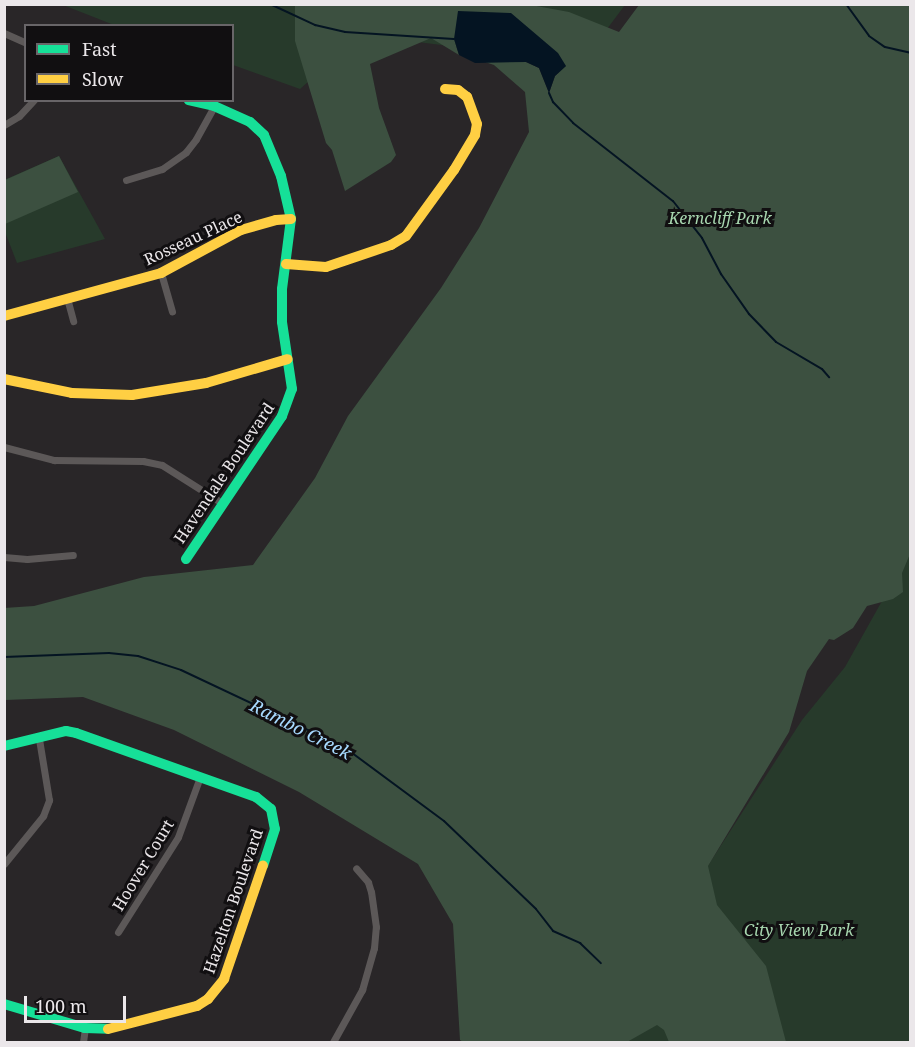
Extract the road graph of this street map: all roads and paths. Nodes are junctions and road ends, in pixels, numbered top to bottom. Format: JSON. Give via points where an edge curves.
{"nodes":[{"id":1,"x":4,"y":33,"type":"edge"},
{"id":2,"x":24,"y":42,"type":"edge"},
{"id":3,"x":445,"y":89,"type":"dead end"},
{"id":4,"x":32,"y":102,"type":"edge"},
{"id":5,"x":197,"y":102,"type":"edge"},
{"id":6,"x":214,"y":106,"type":"junction"},
{"id":7,"x":4,"y":125,"type":"edge"},
{"id":8,"x":126,"y":180,"type":"dead end"},
{"id":9,"x":291,"y":219,"type":"junction"},
{"id":10,"x":286,"y":264,"type":"junction"},
{"id":11,"x":161,"y":273,"type":"junction"},
{"id":12,"x":67,"y":298,"type":"junction"},
{"id":13,"x":172,"y":311,"type":"dead end"},
{"id":14,"x":4,"y":316,"type":"edge"},
{"id":15,"x":73,"y":321,"type":"dead end"},
{"id":16,"x":288,"y":359,"type":"junction"},
{"id":17,"x":4,"y":379,"type":"edge"},
{"id":18,"x":4,"y":447,"type":"edge"},
{"id":19,"x":222,"y":502,"type":"junction"},
{"id":20,"x":73,"y":555,"type":"dead end"},
{"id":21,"x":4,"y":557,"type":"edge"},
{"id":22,"x":186,"y":559,"type":"dead end"},
{"id":23,"x":39,"y":739,"type":"junction"},
{"id":24,"x":4,"y":746,"type":"edge"},
{"id":25,"x":200,"y":777,"type":"junction"},
{"id":26,"x":4,"y":864,"type":"edge"},
{"id":27,"x":356,"y":868,"type":"dead end"},
{"id":28,"x":118,"y":933,"type":"dead end"},
{"id":29,"x":4,"y":1004,"type":"edge"},
{"id":30,"x":85,"y":1028,"type":"junction"},
{"id":31,"x":83,"y":1042,"type":"edge"},
{"id":32,"x":333,"y":1042,"type":"edge"}],
"edges":[{"from":1,"to":2,"type":"street"},
{"from":3,"to":10,"type":"street","via":[[458,90],[467,97],[477,124],[475,135],[406,236],[326,267]]},
{"from":4,"to":7,"type":"street"},
{"from":5,"to":6,"type":"street","name":"Havendale Boulevard"},
{"from":6,"to":8,"type":"street","via":[[186,152],[162,169]]},
{"from":6,"to":9,"type":"street","name":"Havendale Boulevard","via":[[250,122],[264,135],[281,176]]},
{"from":9,"to":10,"type":"street","name":"Havendale Boulevard"},
{"from":9,"to":11,"type":"street","name":"Rosseau Place","via":[[241,230]]},
{"from":10,"to":16,"type":"street","name":"Havendale Boulevard","via":[[282,322]]},
{"from":11,"to":12,"type":"street","name":"Rosseau Place"},
{"from":11,"to":13,"type":"street"},
{"from":12,"to":14,"type":"street","name":"Rosseau Place"},
{"from":12,"to":15,"type":"street"},
{"from":16,"to":17,"type":"street","via":[[206,383],[141,394],[72,393]]},
{"from":16,"to":19,"type":"street","name":"Havendale Boulevard","via":[[292,389],[289,403]]},
{"from":18,"to":19,"type":"street","via":[[54,460],[143,461],[162,465]]},
{"from":19,"to":22,"type":"street","name":"Havendale Boulevard"},
{"from":20,"to":21,"type":"street"},
{"from":23,"to":24,"type":"street","name":"Hazelton Boulevard"},
{"from":23,"to":25,"type":"street","name":"Hazelton Boulevard","via":[[66,730],[76,732]]},
{"from":23,"to":26,"type":"street","via":[[49,800],[43,816]]},
{"from":25,"to":28,"type":"street","name":"Hoover Court","via":[[178,837]]},
{"from":25,"to":30,"type":"street","name":"Hazelton Boulevard","via":[[256,796],[274,815],[275,829],[224,978],[197,1006],[123,1028]]},
{"from":27,"to":32,"type":"street","via":[[371,892],[376,927],[374,948],[362,990]]},
{"from":29,"to":30,"type":"street","name":"Hazelton Boulevard"},
{"from":30,"to":31,"type":"street"}]}
